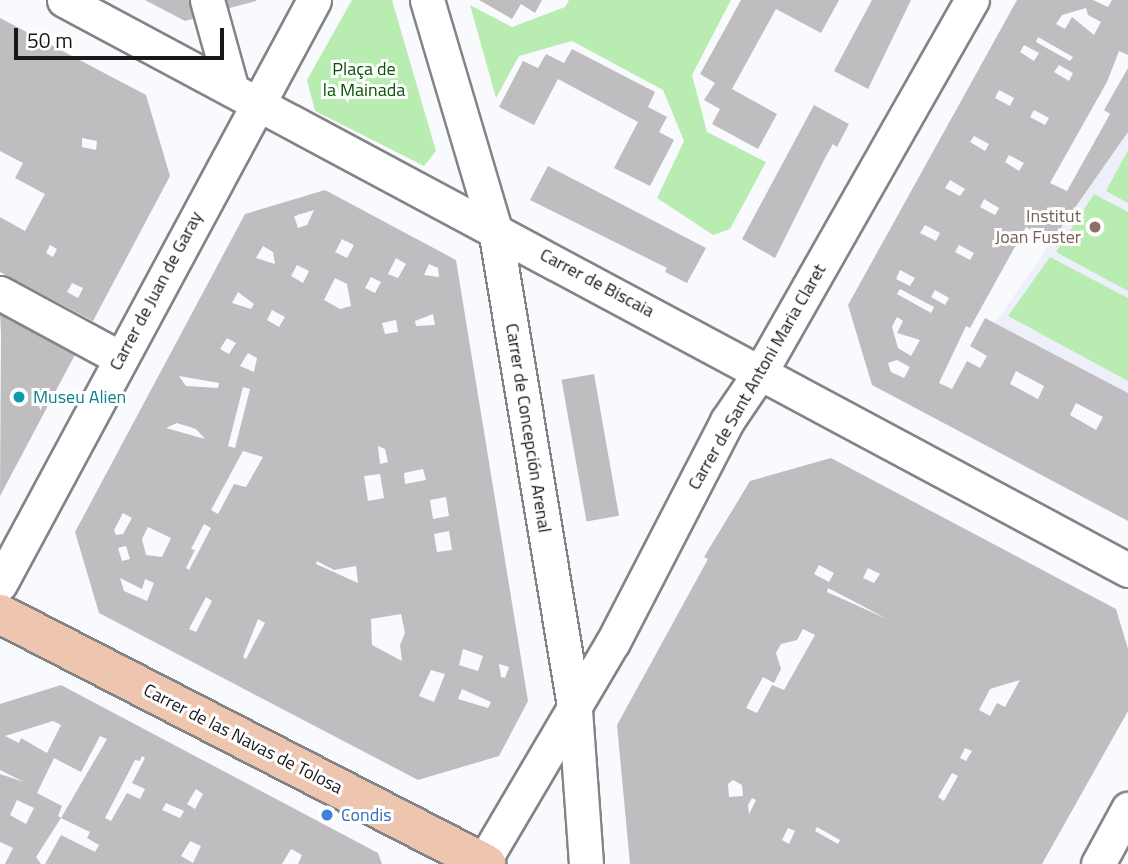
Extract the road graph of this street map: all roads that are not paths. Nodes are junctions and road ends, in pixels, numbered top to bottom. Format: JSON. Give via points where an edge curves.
{"nodes":[{"id":1,"x":64,"y":0,"type":"edge"},
{"id":2,"x":207,"y":0,"type":"edge"},
{"id":3,"x":314,"y":0,"type":"edge"},
{"id":4,"x":427,"y":0,"type":"edge"},
{"id":5,"x":972,"y":0,"type":"edge"},
{"id":6,"x":244,"y":97,"type":"junction"},
{"id":7,"x":495,"y":229,"type":"junction"},
{"id":8,"x":0,"y":293,"type":"edge"},
{"id":9,"x":120,"y":358,"type":"junction"},
{"id":10,"x":761,"y":370,"type":"junction"},
{"id":11,"x":1128,"y":570,"type":"edge"},
{"id":12,"x":0,"y":584,"type":"edge"},
{"id":13,"x":0,"y":614,"type":"edge"},
{"id":14,"x":575,"y":710,"type":"junction"},
{"id":15,"x":1128,"y":809,"type":"edge"},
{"id":16,"x":483,"y":863,"type":"edge"},
{"id":17,"x":586,"y":864,"type":"edge"},
{"id":18,"x":1098,"y":864,"type":"edge"}],
"edges":[{"from":1,"to":6,"type":"street","name":"Carrer de Biscaia"},
{"from":2,"to":6,"type":"street"},
{"from":3,"to":6,"type":"street","name":"Carrer de Juan de Garay"},
{"from":4,"to":7,"type":"street","name":"Carrer de Concepción Arenal"},
{"from":5,"to":10,"type":"street","name":"Carrer de Sant Antoni Maria Claret"},
{"from":6,"to":7,"type":"street","name":"Carrer de Biscaia"},
{"from":6,"to":9,"type":"street","name":"Carrer de Juan de Garay"},
{"from":7,"to":10,"type":"street","name":"Carrer de Biscaia"},
{"from":7,"to":14,"type":"street","name":"Carrer de Concepción Arenal"},
{"from":8,"to":9,"type":"street"},
{"from":9,"to":12,"type":"street","name":"Carrer de Juan de Garay"},
{"from":10,"to":11,"type":"street","name":"Carrer de Biscaia"},
{"from":10,"to":14,"type":"street","name":"Carrer de Sant Antoni Maria Claret","via":[[727,421]]},
{"from":13,"to":16,"type":"main road","name":"Carrer de las Navas de Tolosa"},
{"from":14,"to":16,"type":"street","name":"Carrer de Sant Antoni Maria Claret"},
{"from":14,"to":17,"type":"street","name":"Carrer de Concepción Arenal"},
{"from":15,"to":18,"type":"street"}]}
